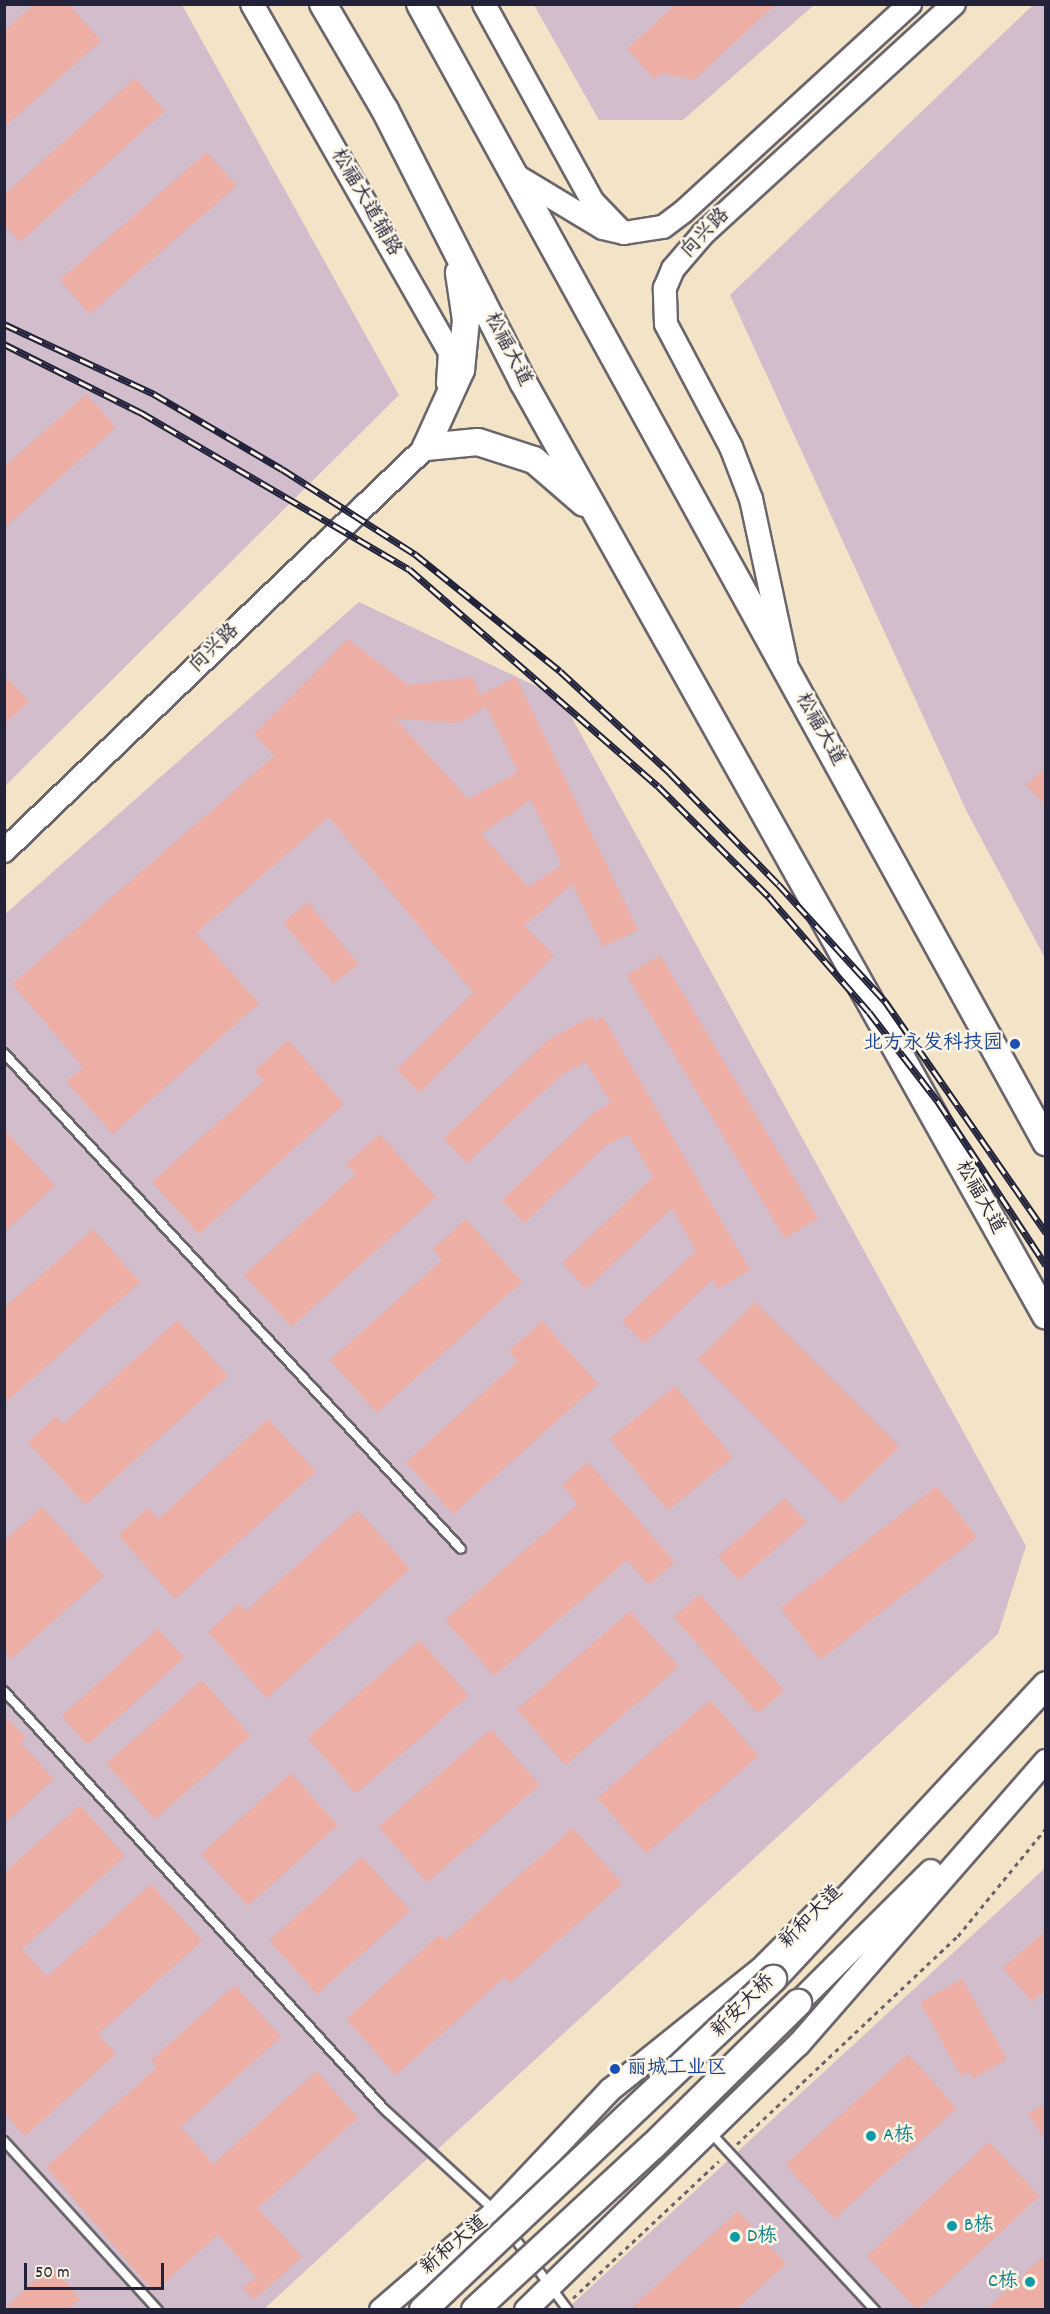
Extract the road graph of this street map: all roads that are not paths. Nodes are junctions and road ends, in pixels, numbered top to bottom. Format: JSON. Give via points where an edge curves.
{"nodes":[{"id":1,"x":252,"y":4,"type":"edge"},
{"id":2,"x":323,"y":4,"type":"edge"},
{"id":3,"x":420,"y":4,"type":"edge"},
{"id":4,"x":484,"y":4,"type":"edge"},
{"id":5,"x":910,"y":4,"type":"edge"},
{"id":6,"x":954,"y":4,"type":"edge"},
{"id":7,"x":513,"y":174,"type":"junction"},
{"id":8,"x":624,"y":233,"type":"junction"},
{"id":9,"x":454,"y":246,"type":"junction"},
{"id":10,"x":446,"y":408,"type":"junction"},
{"id":11,"x":426,"y":447,"type":"junction"},
{"id":12,"x":597,"y":515,"type":"junction"},
{"id":13,"x":790,"y":678,"type":"junction"},
{"id":14,"x":4,"y":851,"type":"edge"},
{"id":15,"x":4,"y":1053,"type":"edge"},
{"id":16,"x":1046,"y":1142,"type":"edge"},
{"id":17,"x":1046,"y":1316,"type":"edge"},
{"id":18,"x":461,"y":1549,"type":"dead end"},
{"id":19,"x":1046,"y":1684,"type":"edge"},
{"id":20,"x":4,"y":1691,"type":"edge"},
{"id":21,"x":1046,"y":1759,"type":"edge"},
{"id":22,"x":798,"y":2003,"type":"joint"},
{"id":23,"x":710,"y":2132,"type":"junction"},
{"id":24,"x":4,"y":2141,"type":"edge"},
{"id":25,"x":496,"y":2211,"type":"junction"},
{"id":26,"x":561,"y":2302,"type":"edge"},
{"id":27,"x":158,"y":2310,"type":"edge"},
{"id":28,"x":381,"y":2310,"type":"edge"},
{"id":29,"x":423,"y":2310,"type":"edge"},
{"id":30,"x":475,"y":2310,"type":"edge"},
{"id":31,"x":526,"y":2310,"type":"edge"},
{"id":32,"x":874,"y":2310,"type":"edge"}],
"edges":[{"from":1,"to":10,"type":"main road","name":"松福大道辅路","via":[[450,353]]},
{"from":2,"to":9,"type":"main road","name":"松福大道","via":[[385,110]]},
{"from":3,"to":7,"type":"main road","name":"松福大道"},
{"from":4,"to":8,"type":"main road","via":[[593,202]]},
{"from":5,"to":8,"type":"main road","name":"向兴路","via":[[683,213],[663,227]]},
{"from":6,"to":13,"type":"main road","name":"向兴路","via":[[703,234],[673,269],[665,288],[666,324],[730,447],[751,499]]},
{"from":7,"to":8,"type":"main road","name":"向兴路","via":[[603,228]]},
{"from":7,"to":13,"type":"main road","name":"松福大道"},
{"from":9,"to":10,"type":"main road","name":"松福大道","via":[[466,320],[461,370]]},
{"from":9,"to":12,"type":"main road","name":"松福大道"},
{"from":10,"to":11,"type":"main road","name":"松福大道"},
{"from":11,"to":12,"type":"main road","name":"松福大道","via":[[478,442],[534,460]]},
{"from":11,"to":14,"type":"main road","name":"向兴路"},
{"from":12,"to":17,"type":"main road","name":"松福大道"},
{"from":13,"to":16,"type":"main road","name":"松福大道"},
{"from":15,"to":18,"type":"lane"},
{"from":19,"to":25,"type":"main road","name":"新和大道","via":[[760,1970],[610,2090]]},
{"from":19,"to":29,"type":"main road","name":"新安大桥","bridge":true,"via":[[773,1979]]},
{"from":20,"to":25,"type":"lane","via":[[385,2110]]},
{"from":21,"to":22,"type":"main road","name":"新安大桥"},
{"from":21,"to":23,"type":"main road","via":[[798,2045]]},
{"from":22,"to":30,"type":"main road","name":"新安大桥","bridge":true,"via":[[653,2146]]},
{"from":23,"to":26,"type":"main road"},
{"from":23,"to":32,"type":"lane"},
{"from":24,"to":27,"type":"lane"},
{"from":25,"to":26,"type":"lane"},
{"from":25,"to":28,"type":"main road","name":"新和大道"},
{"from":26,"to":31,"type":"main road"}]}
